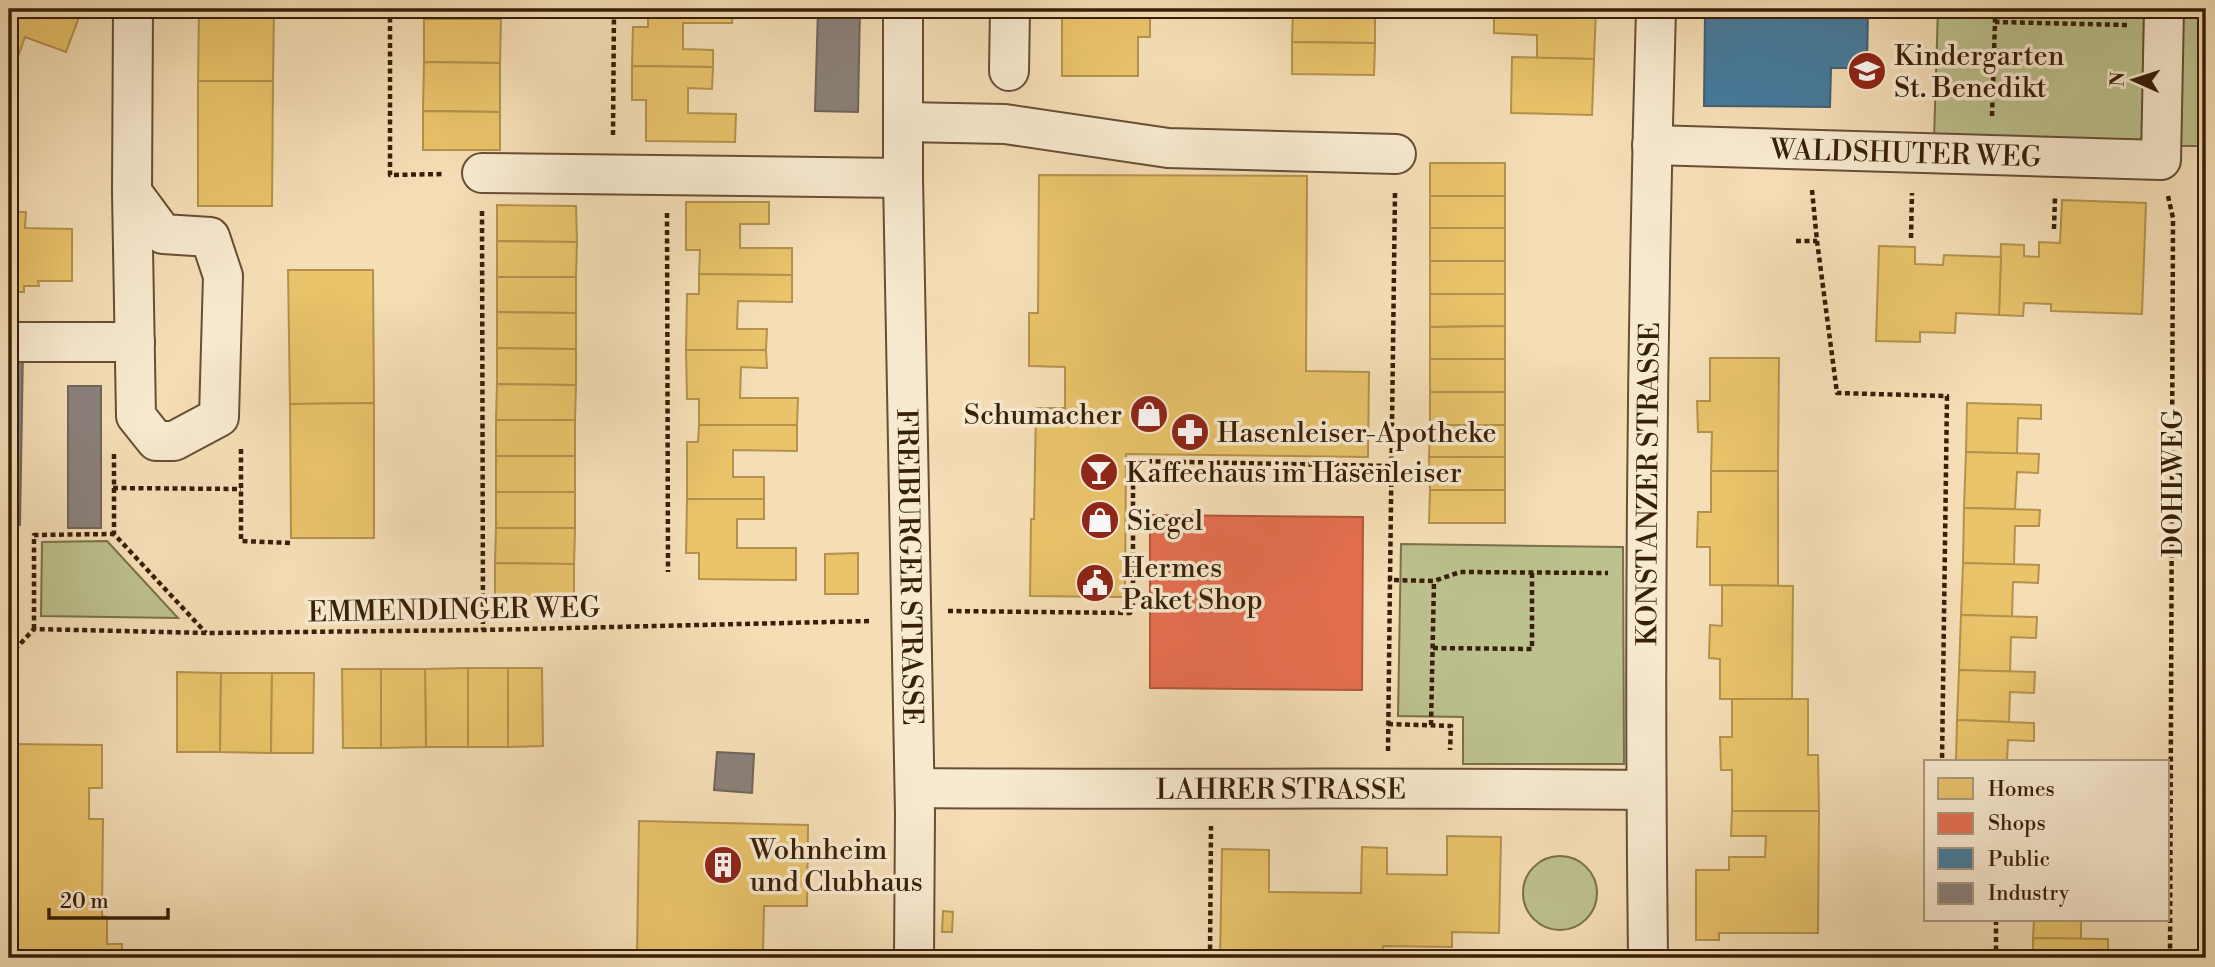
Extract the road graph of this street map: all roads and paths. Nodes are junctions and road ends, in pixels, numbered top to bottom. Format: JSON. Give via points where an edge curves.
{"nodes":[{"id":1,"x":133,"y":9,"type":"edge"},
{"id":2,"x":390,"y":9,"type":"edge"},
{"id":3,"x":614,"y":9,"type":"edge"},
{"id":4,"x":903,"y":9,"type":"edge"},
{"id":5,"x":1010,"y":9,"type":"edge"},
{"id":6,"x":1656,"y":9,"type":"edge"},
{"id":7,"x":1995,"y":9,"type":"edge"},
{"id":8,"x":2164,"y":17,"type":"edge"},
{"id":9,"x":1995,"y":22,"type":"junction"},
{"id":10,"x":1009,"y":71,"type":"dead end"},
{"id":11,"x":903,"y":122,"type":"junction"},
{"id":12,"x":1652,"y":145,"type":"junction"},
{"id":13,"x":1809,"y":151,"type":"junction"},
{"id":14,"x":1395,"y":154,"type":"joint"},
{"id":15,"x":1992,"y":155,"type":"junction"},
{"id":16,"x":2161,"y":160,"type":"junction"},
{"id":17,"x":482,"y":173,"type":"junction"},
{"id":18,"x":612,"y":174,"type":"junction"},
{"id":19,"x":667,"y":174,"type":"junction"},
{"id":20,"x":903,"y":178,"type":"junction"},
{"id":21,"x":132,"y":192,"type":"junction"},
{"id":22,"x":1796,"y":241,"type":"dead end"},
{"id":23,"x":1817,"y":241,"type":"junction"},
{"id":24,"x":9,"y":342,"type":"edge"},
{"id":25,"x":135,"y":342,"type":"junction"},
{"id":26,"x":114,"y":447,"type":"dead end"},
{"id":27,"x":1391,"y":466,"type":"junction"},
{"id":28,"x":113,"y":488,"type":"junction"},
{"id":29,"x":241,"y":489,"type":"dead end"},
{"id":30,"x":114,"y":534,"type":"junction"},
{"id":31,"x":1647,"y":559,"type":"junction"},
{"id":32,"x":668,"y":572,"type":"dead end"},
{"id":33,"x":1532,"y":573,"type":"junction"},
{"id":34,"x":1390,"y":580,"type":"junction"},
{"id":35,"x":1434,"y":581,"type":"junction"},
{"id":36,"x":911,"y":620,"type":"junction"},
{"id":37,"x":34,"y":629,"type":"junction"},
{"id":38,"x":483,"y":630,"type":"junction"},
{"id":39,"x":207,"y":633,"type":"junction"},
{"id":40,"x":1433,"y":648,"type":"junction"},
{"id":41,"x":9,"y":656,"type":"edge"},
{"id":42,"x":1388,"y":724,"type":"junction"},
{"id":43,"x":1431,"y":725,"type":"junction"},
{"id":44,"x":1942,"y":760,"type":"edge"},
{"id":45,"x":1388,"y":787,"type":"junction"},
{"id":46,"x":915,"y":788,"type":"junction"},
{"id":47,"x":1450,"y":788,"type":"junction"},
{"id":48,"x":1211,"y":790,"type":"junction"},
{"id":49,"x":1646,"y":790,"type":"junction"},
{"id":50,"x":1996,"y":922,"type":"edge"},
{"id":51,"x":914,"y":958,"type":"edge"},
{"id":52,"x":1210,"y":958,"type":"edge"},
{"id":53,"x":1648,"y":958,"type":"edge"},
{"id":54,"x":1996,"y":958,"type":"edge"},
{"id":55,"x":2170,"y":958,"type":"edge"}],
"edges":[{"from":1,"to":21,"type":"street"},
{"from":2,"to":17,"type":"path","via":[[390,176]]},
{"from":3,"to":18,"type":"path"},
{"from":4,"to":11,"type":"street","name":"FREIBURGER STRASSE"},
{"from":5,"to":10,"type":"street"},
{"from":6,"to":12,"type":"street","name":"KONSTANZER STRASSE"},
{"from":7,"to":9,"type":"path"},
{"from":8,"to":9,"type":"path"},
{"from":8,"to":16,"type":"street"},
{"from":9,"to":15,"type":"path"},
{"from":11,"to":14,"type":"street","via":[[1005,124],[1168,148]]},
{"from":11,"to":20,"type":"street","name":"FREIBURGER STRASSE"},
{"from":12,"to":13,"type":"street","name":"WALDSHUTER WEG"},
{"from":12,"to":31,"type":"street","name":"KONSTANZER STRASSE"},
{"from":13,"to":15,"type":"street","name":"WALDSHUTER WEG"},
{"from":13,"to":23,"type":"path"},
{"from":14,"to":27,"type":"path"},
{"from":15,"to":16,"type":"street","name":"WALDSHUTER WEG"},
{"from":16,"to":55,"type":"path","name":"DOHLWEG","via":[[2173,218]]},
{"from":17,"to":18,"type":"street"},
{"from":17,"to":38,"type":"path"},
{"from":18,"to":19,"type":"street"},
{"from":19,"to":20,"type":"street"},
{"from":19,"to":32,"type":"path"},
{"from":20,"to":36,"type":"street","name":"FREIBURGER STRASSE"},
{"from":21,"to":25,"type":"street"},
{"from":21,"to":25,"type":"street","via":[[163,234],[209,237],[223,276],[219,417],[174,441],[156,441],[136,416]]},
{"from":22,"to":23,"type":"path"},
{"from":23,"to":44,"type":"path","via":[[1837,393],[1947,396]]},
{"from":24,"to":25,"type":"street"},
{"from":26,"to":28,"type":"path"},
{"from":27,"to":34,"type":"path"},
{"from":27,"to":36,"type":"path","name":"EMMENDINGER WEG","via":[[1133,461],[1130,613],[940,611]]},
{"from":28,"to":29,"type":"path"},
{"from":28,"to":30,"type":"path"},
{"from":30,"to":37,"type":"path","via":[[34,535]]},
{"from":30,"to":39,"type":"path"},
{"from":31,"to":33,"type":"path","via":[[1623,573]]},
{"from":31,"to":49,"type":"street","name":"KONSTANZER STRASSE"},
{"from":33,"to":35,"type":"path","via":[[1460,572]]},
{"from":33,"to":40,"type":"path","via":[[1532,649]]},
{"from":34,"to":35,"type":"path"},
{"from":34,"to":42,"type":"path"},
{"from":35,"to":40,"type":"path"},
{"from":36,"to":38,"type":"path","name":"EMMENDINGER WEG"},
{"from":36,"to":46,"type":"street","name":"FREIBURGER STRASSE"},
{"from":37,"to":39,"type":"path","name":"EMMENDINGER WEG"},
{"from":37,"to":41,"type":"path"},
{"from":38,"to":39,"type":"path","name":"EMMENDINGER WEG"},
{"from":40,"to":43,"type":"path"},
{"from":42,"to":43,"type":"path"},
{"from":42,"to":45,"type":"path"},
{"from":43,"to":47,"type":"path","via":[[1451,726]]},
{"from":45,"to":47,"type":"street","name":"LAHRER STRASSE"},
{"from":45,"to":48,"type":"street","name":"LAHRER STRASSE"},
{"from":46,"to":48,"type":"street","name":"LAHRER STRASSE"},
{"from":46,"to":51,"type":"street","name":"FREIBURGER STRASSE"},
{"from":47,"to":49,"type":"street","name":"LAHRER STRASSE"},
{"from":48,"to":52,"type":"path"},
{"from":49,"to":53,"type":"street","name":"KONSTANZER STRASSE"},
{"from":50,"to":54,"type":"path"}]}
